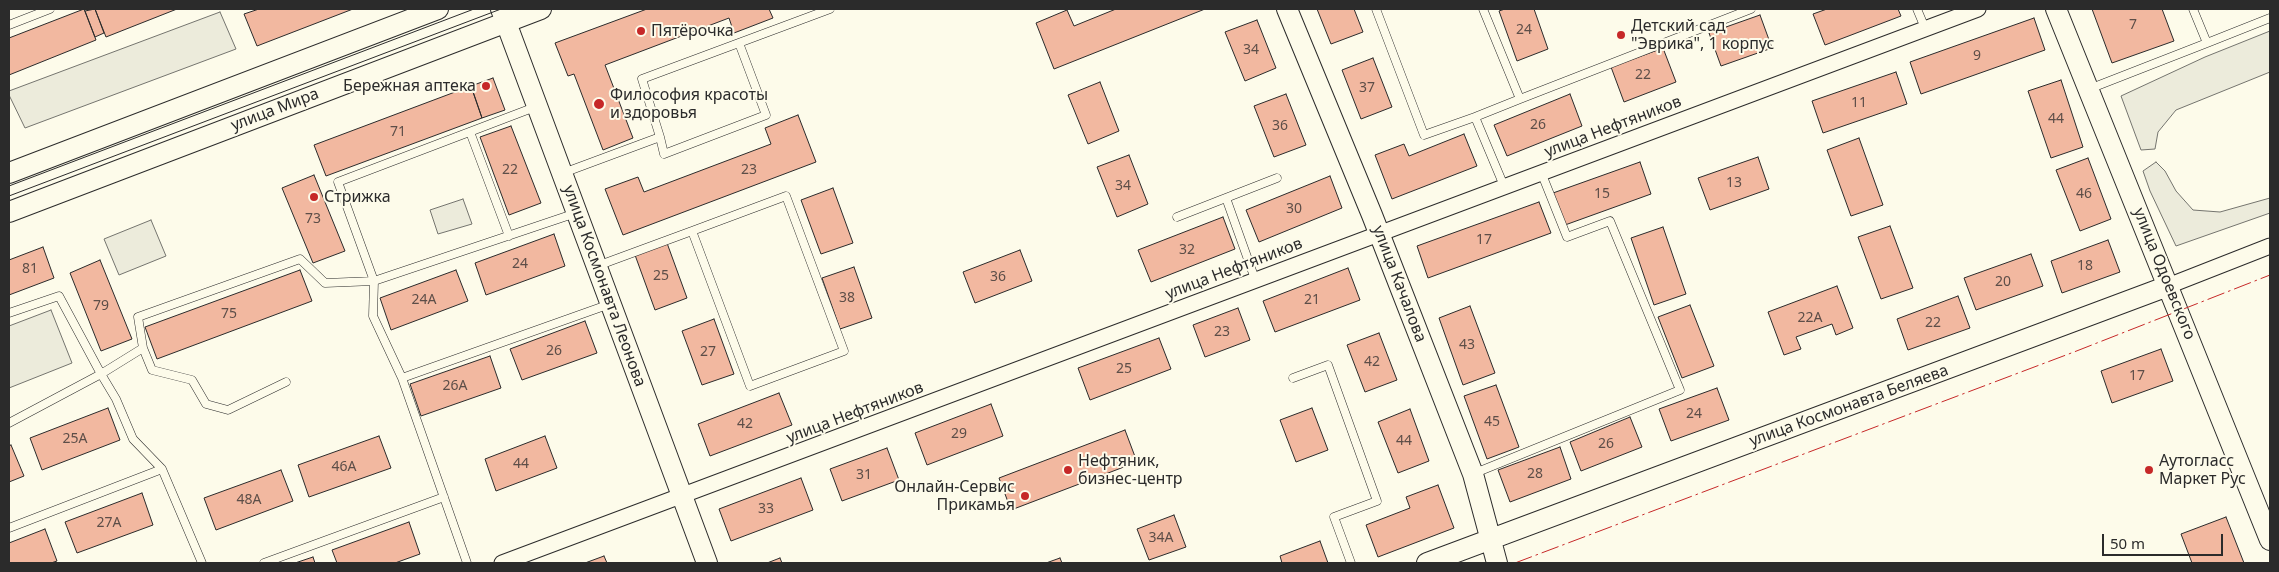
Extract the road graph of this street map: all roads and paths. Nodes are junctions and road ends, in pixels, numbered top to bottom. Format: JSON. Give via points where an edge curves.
{"nodes":[{"id":1,"x":50,"y":9,"type":"edge"},
{"id":2,"x":438,"y":9,"type":"edge"},
{"id":3,"x":541,"y":9,"type":"edge"},
{"id":4,"x":830,"y":9,"type":"edge"},
{"id":5,"x":1287,"y":9,"type":"edge"},
{"id":6,"x":1376,"y":9,"type":"edge"},
{"id":7,"x":1483,"y":9,"type":"edge"},
{"id":8,"x":1751,"y":9,"type":"edge"},
{"id":9,"x":1918,"y":9,"type":"edge"},
{"id":10,"x":1978,"y":9,"type":"edge"},
{"id":11,"x":2056,"y":9,"type":"edge"},
{"id":12,"x":2193,"y":9,"type":"edge"},
{"id":13,"x":503,"y":15,"type":"edge"},
{"id":14,"x":2270,"y":18,"type":"edge"},
{"id":15,"x":9,"y":25,"type":"edge"},
{"id":16,"x":1925,"y":28,"type":"junction"},
{"id":17,"x":739,"y":43,"type":"junction"},
{"id":18,"x":2206,"y":43,"type":"junction"},
{"id":19,"x":2089,"y":89,"type":"junction"},
{"id":20,"x":1520,"y":99,"type":"junction"},
{"id":21,"x":537,"y":106,"type":"junction"},
{"id":22,"x":1476,"y":117,"type":"junction"},
{"id":23,"x":470,"y":132,"type":"junction"},
{"id":24,"x":660,"y":137,"type":"junction"},
{"id":25,"x":1541,"y":172,"type":"junction"},
{"id":26,"x":9,"y":173,"type":"edge"},
{"id":27,"x":562,"y":174,"type":"junction"},
{"id":28,"x":1277,"y":178,"type":"dead end"},
{"id":29,"x":1504,"y":186,"type":"junction"},
{"id":30,"x":1226,"y":198,"type":"junction"},
{"id":31,"x":9,"y":212,"type":"edge"},
{"id":32,"x":577,"y":213,"type":"junction"},
{"id":33,"x":1177,"y":217,"type":"dead end"},
{"id":34,"x":692,"y":231,"type":"junction"},
{"id":35,"x":1379,"y":233,"type":"junction"},
{"id":36,"x":509,"y":236,"type":"junction"},
{"id":37,"x":2270,"y":246,"type":"edge"},
{"id":38,"x":597,"y":266,"type":"junction"},
{"id":39,"x":1255,"y":279,"type":"junction"},
{"id":40,"x":374,"y":281,"type":"junction"},
{"id":41,"x":2168,"y":286,"type":"junction"},
{"id":42,"x":611,"y":304,"type":"junction"},
{"id":43,"x":9,"y":313,"type":"edge"},
{"id":44,"x":144,"y":348,"type":"junction"},
{"id":45,"x":101,"y":374,"type":"junction"},
{"id":46,"x":402,"y":378,"type":"junction"},
{"id":47,"x":1293,"y":378,"type":"dead end"},
{"id":48,"x":286,"y":382,"type":"dead end"},
{"id":49,"x":9,"y":423,"type":"edge"},
{"id":50,"x":162,"y":469,"type":"junction"},
{"id":51,"x":1473,"y":474,"type":"junction"},
{"id":52,"x":444,"y":497,"type":"junction"},
{"id":53,"x":682,"y":497,"type":"junction"},
{"id":54,"x":9,"y":528,"type":"edge"},
{"id":55,"x":1491,"y":540,"type":"junction"},
{"id":56,"x":2270,"y":540,"type":"edge"},
{"id":57,"x":202,"y":563,"type":"edge"},
{"id":58,"x":264,"y":563,"type":"edge"},
{"id":59,"x":467,"y":563,"type":"edge"},
{"id":60,"x":502,"y":563,"type":"edge"},
{"id":61,"x":707,"y":563,"type":"edge"},
{"id":62,"x":1351,"y":563,"type":"edge"},
{"id":63,"x":1427,"y":563,"type":"edge"},
{"id":64,"x":1497,"y":563,"type":"edge"}],
"edges":[{"from":1,"to":15,"type":"lane"},
{"from":2,"to":26,"type":"street"},
{"from":3,"to":13,"type":"street","name":"улица Мира"},
{"from":4,"to":17,"type":"lane"},
{"from":5,"to":35,"type":"street","name":"улица Качалова"},
{"from":6,"to":22,"type":"lane","via":[[1424,136]]},
{"from":7,"to":20,"type":"lane"},
{"from":8,"to":20,"type":"lane"},
{"from":9,"to":16,"type":"lane"},
{"from":10,"to":16,"type":"street","name":"улица Нефтяников"},
{"from":11,"to":19,"type":"street","name":"улица Одоевского"},
{"from":12,"to":18,"type":"lane"},
{"from":13,"to":21,"type":"street","name":"улица Космонавта Леонова"},
{"from":13,"to":31,"type":"street","name":"улица Мира"},
{"from":14,"to":18,"type":"lane"},
{"from":16,"to":25,"type":"street","name":"улица Нефтяников"},
{"from":17,"to":24,"type":"lane","via":[[642,79]]},
{"from":17,"to":24,"type":"lane","via":[[766,115],[664,154]]},
{"from":18,"to":19,"type":"lane"},
{"from":19,"to":41,"type":"street","name":"улица Одоевского"},
{"from":20,"to":22,"type":"lane"},
{"from":21,"to":23,"type":"lane"},
{"from":21,"to":27,"type":"street","name":"улица Космонавта Леонова"},
{"from":22,"to":29,"type":"lane"},
{"from":23,"to":36,"type":"lane"},
{"from":23,"to":40,"type":"lane","via":[[338,182]]},
{"from":24,"to":27,"type":"lane"},
{"from":25,"to":29,"type":"street","name":"улица Нефтяников"},
{"from":25,"to":51,"type":"lane","via":[[1567,236],[1610,221],[1680,390]]},
{"from":27,"to":32,"type":"street","name":"улица Космонавта Леонова"},
{"from":28,"to":30,"type":"lane"},
{"from":29,"to":35,"type":"street","name":"улица Нефтяников"},
{"from":30,"to":33,"type":"lane"},
{"from":30,"to":39,"type":"lane"},
{"from":32,"to":36,"type":"lane"},
{"from":32,"to":38,"type":"street","name":"улица Космонавта Леонова"},
{"from":34,"to":34,"type":"lane","via":[[750,386],[844,351],[786,196]]},
{"from":34,"to":38,"type":"lane"},
{"from":35,"to":39,"type":"street","name":"улица Нефтяников"},
{"from":35,"to":51,"type":"street","name":"улица Качалова"},
{"from":36,"to":40,"type":"lane"},
{"from":37,"to":41,"type":"street","name":"улица Космонавта Беляева"},
{"from":38,"to":42,"type":"street","name":"улица Космонавта Леонова"},
{"from":39,"to":53,"type":"street","name":"улица Нефтяников"},
{"from":40,"to":44,"type":"lane","via":[[325,283],[300,259],[138,317]]},
{"from":40,"to":46,"type":"lane","via":[[373,316]]},
{"from":41,"to":55,"type":"street","name":"улица Космонавта Беляева"},
{"from":41,"to":56,"type":"street","name":"улица Одоевского"},
{"from":42,"to":46,"type":"lane"},
{"from":42,"to":53,"type":"street","name":"улица Космонавта Леонова"},
{"from":43,"to":45,"type":"lane","via":[[59,296]]},
{"from":44,"to":45,"type":"lane"},
{"from":44,"to":48,"type":"lane","via":[[152,370],[192,380],[206,404],[228,410]]},
{"from":45,"to":49,"type":"lane"},
{"from":45,"to":50,"type":"lane","via":[[133,439]]},
{"from":46,"to":52,"type":"lane"},
{"from":47,"to":62,"type":"lane","via":[[1328,365],[1377,501],[1334,517]]},
{"from":50,"to":54,"type":"lane"},
{"from":50,"to":57,"type":"lane"},
{"from":51,"to":55,"type":"street","name":"улица Качалова"},
{"from":52,"to":58,"type":"lane"},
{"from":52,"to":59,"type":"lane"},
{"from":53,"to":60,"type":"street","name":"улица Нефтяников"},
{"from":53,"to":61,"type":"street","name":"улица Космонавта Леонова"},
{"from":55,"to":63,"type":"street","name":"улица Космонавта Беляева"},
{"from":55,"to":64,"type":"street","name":"улица Качалова"}]}
